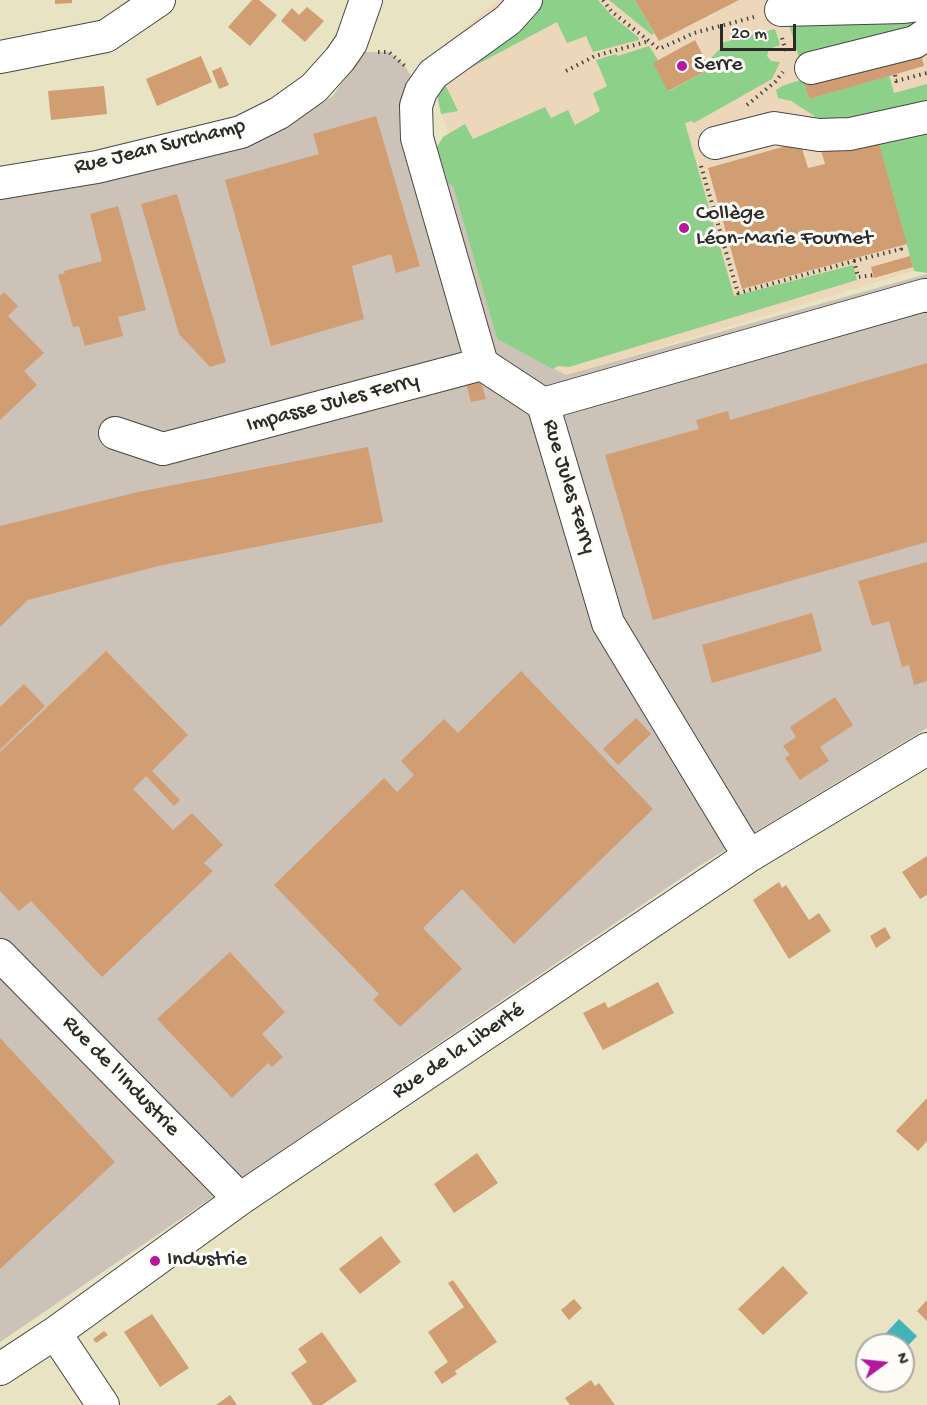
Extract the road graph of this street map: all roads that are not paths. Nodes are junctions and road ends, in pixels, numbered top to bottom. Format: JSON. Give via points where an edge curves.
{"nodes":[{"id":1,"x":159,"y":0,"type":"edge"},
{"id":2,"x":366,"y":0,"type":"edge"},
{"id":3,"x":526,"y":0,"type":"edge"},
{"id":4,"x":927,"y":4,"type":"edge"},
{"id":5,"x":781,"y":10,"type":"road end"},
{"id":6,"x":927,"y":34,"type":"edge"},
{"id":7,"x":0,"y":57,"type":"edge"},
{"id":8,"x":811,"y":68,"type":"dead end"},
{"id":9,"x":927,"y":117,"type":"edge"},
{"id":10,"x":715,"y":143,"type":"road end"},
{"id":11,"x":0,"y":183,"type":"edge"},
{"id":12,"x":927,"y":296,"type":"edge"},
{"id":13,"x":482,"y":364,"type":"junction"},
{"id":14,"x":543,"y":404,"type":"junction"},
{"id":15,"x":115,"y":433,"type":"dead end"},
{"id":16,"x":927,"y":749,"type":"edge"},
{"id":17,"x":749,"y":856,"type":"junction"},
{"id":18,"x":0,"y":955,"type":"edge"},
{"id":19,"x":240,"y":1199,"type":"junction"},
{"id":20,"x":55,"y":1333,"type":"junction"},
{"id":21,"x":0,"y":1369,"type":"edge"},
{"id":22,"x":103,"y":1405,"type":"edge"}],
"edges":[{"from":1,"to":7,"type":"street","via":[[106,36]]},
{"from":2,"to":11,"type":"street","name":"Rue Jean Surchamp","via":[[351,43],[314,88],[279,113],[241,132],[97,167]]},
{"from":3,"to":13,"type":"street","via":[[508,20],[433,74],[416,106],[417,138]]},
{"from":4,"to":5,"type":"street"},
{"from":6,"to":8,"type":"street","via":[[915,42]]},
{"from":9,"to":10,"type":"street","via":[[850,134],[819,135],[774,128]]},
{"from":12,"to":14,"type":"street","name":"Rue Jules Ferry"},
{"from":13,"to":14,"type":"street"},
{"from":13,"to":15,"type":"street","name":"Impasse Jules Ferry","via":[[164,449]]},
{"from":14,"to":17,"type":"street","name":"Rue Jules Ferry","via":[[608,623]]},
{"from":16,"to":17,"type":"street","name":"Rue de la Liberté"},
{"from":17,"to":19,"type":"street","name":"Rue de la Liberté"},
{"from":18,"to":19,"type":"street","name":"Rue de l'Industrie"},
{"from":19,"to":20,"type":"street","name":"Rue de la Liberté"},
{"from":20,"to":21,"type":"street","name":"Rue de la Liberté"},
{"from":20,"to":22,"type":"street"}]}
